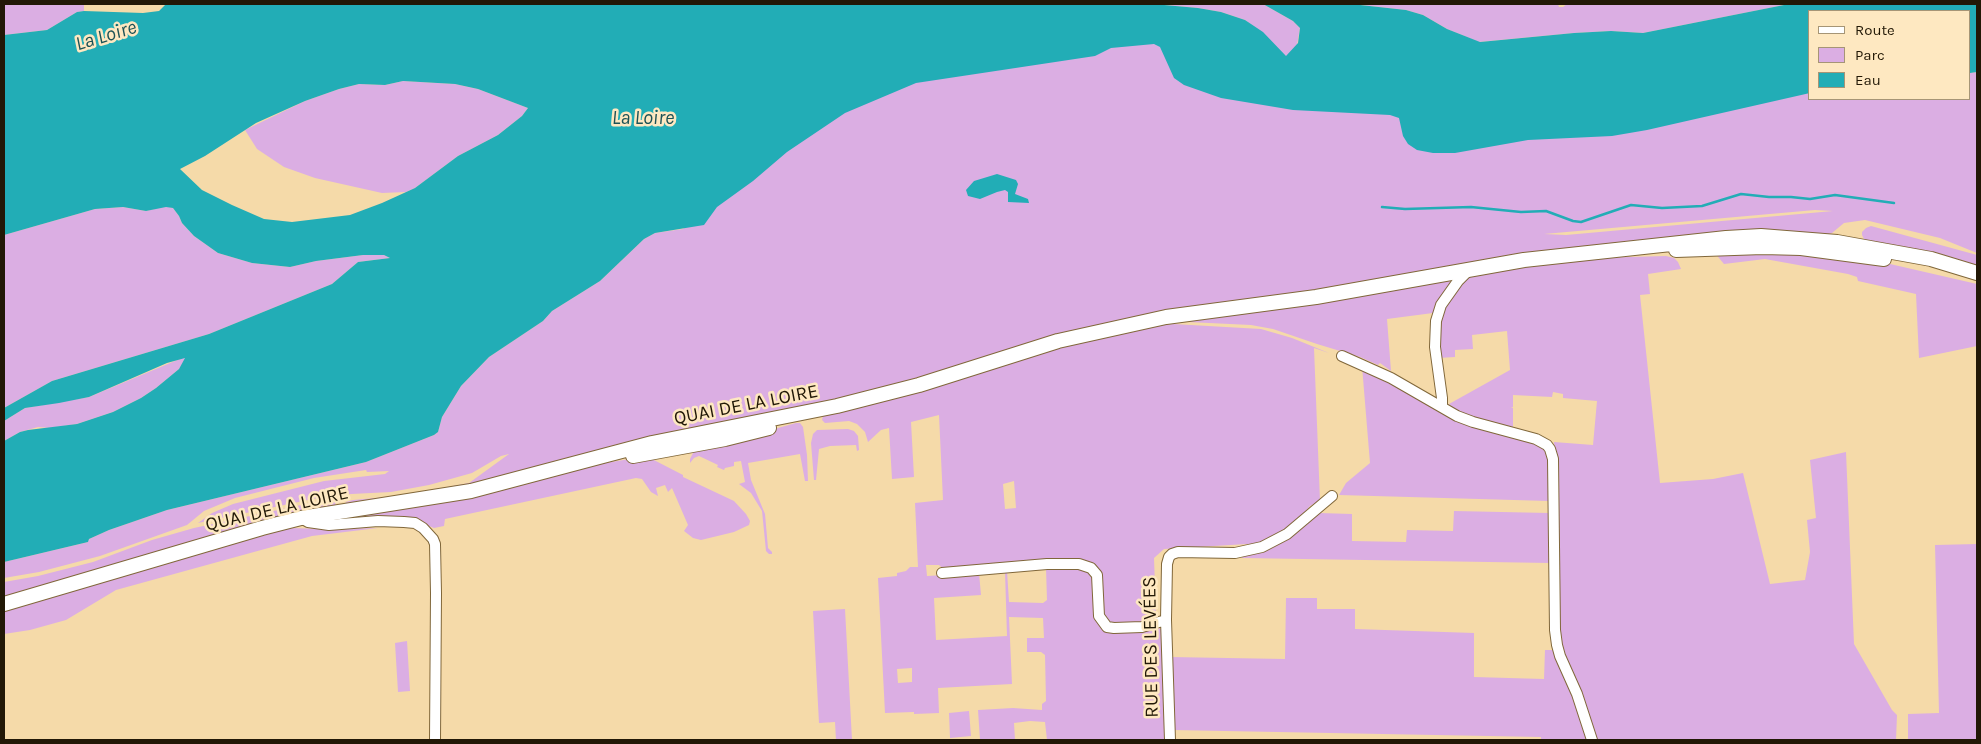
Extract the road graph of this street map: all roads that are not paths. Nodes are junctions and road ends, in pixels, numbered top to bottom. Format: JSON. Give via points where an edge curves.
{"nodes":[{"id":1,"x":1613,"y":251,"type":"junction"},
{"id":2,"x":1472,"y":268,"type":"junction"},
{"id":3,"x":1977,"y":273,"type":"edge"},
{"id":4,"x":1977,"y":281,"type":"edge"},
{"id":5,"x":1342,"y":356,"type":"dead end"},
{"id":6,"x":1442,"y":407,"type":"junction"},
{"id":7,"x":1332,"y":496,"type":"dead end"},
{"id":8,"x":301,"y":518,"type":"junction"},
{"id":9,"x":942,"y":573,"type":"dead end"},
{"id":10,"x":4,"y":604,"type":"edge"},
{"id":11,"x":1166,"y":620,"type":"junction"},
{"id":12,"x":435,"y":740,"type":"edge"},
{"id":13,"x":1170,"y":740,"type":"edge"},
{"id":14,"x":1592,"y":740,"type":"edge"}],
"edges":[{"from":1,"to":2,"type":"main road","name":"QUAI DE LA LOIRE"},
{"from":1,"to":3,"type":"main road","via":[[1726,238],[1802,238],[1931,259]]},
{"from":1,"to":4,"type":"main road","via":[[1802,248],[1879,258]]},
{"from":2,"to":6,"type":"street","via":[[1441,305],[1436,320],[1434,347]]},
{"from":2,"to":8,"type":"main road","name":"QUAI DE LA LOIRE","via":[[1316,297],[1166,317],[1112,328],[1049,343],[928,382],[837,406],[652,443],[471,491]]},
{"from":5,"to":6,"type":"street","via":[[1378,371]]},
{"from":6,"to":14,"type":"street","via":[[1472,422],[1536,439],[1550,449],[1553,459],[1557,645]]},
{"from":7,"to":11,"type":"street","name":"RUE DES LEVÉES","via":[[1287,534],[1262,547],[1235,553],[1172,554],[1167,564]]},
{"from":8,"to":10,"type":"main road","name":"QUAI DE LA LOIRE"},
{"from":8,"to":12,"type":"street","via":[[329,525],[404,522],[423,528],[433,539]]},
{"from":9,"to":11,"type":"street","via":[[1054,563],[1079,564],[1092,568],[1097,575],[1100,616],[1107,627],[1142,627]]},
{"from":11,"to":13,"type":"street","name":"RUE DES LEVÉES"}]}
